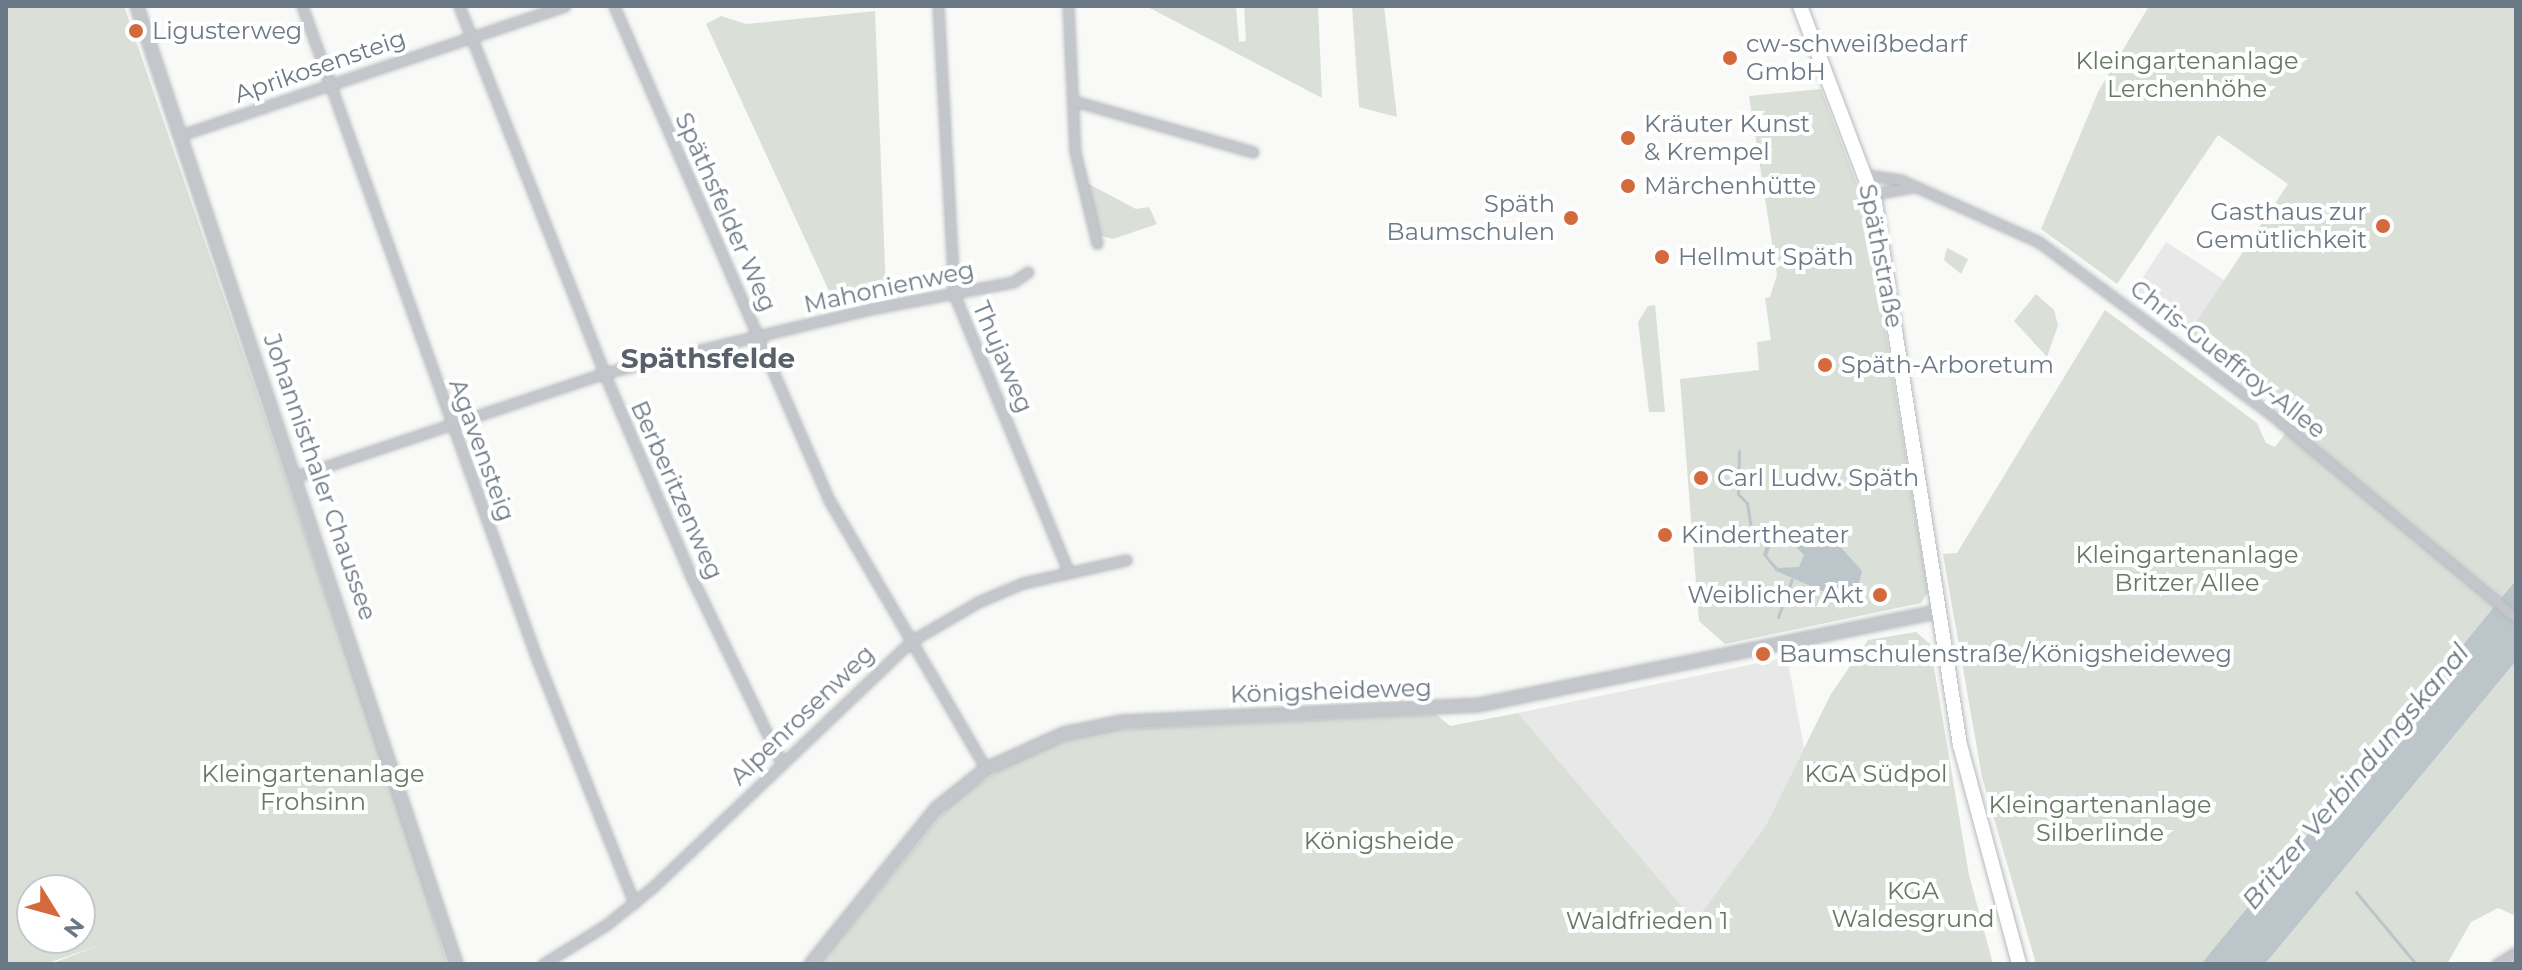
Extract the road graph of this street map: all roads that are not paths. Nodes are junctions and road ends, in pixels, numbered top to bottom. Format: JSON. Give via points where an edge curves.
{"nodes":[{"id":1,"x":137,"y":6,"type":"edge"},
{"id":2,"x":302,"y":6,"type":"edge"},
{"id":3,"x":459,"y":6,"type":"edge"},
{"id":4,"x":565,"y":6,"type":"edge"},
{"id":5,"x":614,"y":6,"type":"edge"},
{"id":6,"x":938,"y":6,"type":"edge"},
{"id":7,"x":1068,"y":6,"type":"edge"},
{"id":8,"x":1800,"y":6,"type":"edge"},
{"id":9,"x":471,"y":35,"type":"junction"},
{"id":10,"x":330,"y":84,"type":"junction"},
{"id":11,"x":1074,"y":101,"type":"junction"},
{"id":12,"x":181,"y":135,"type":"junction"},
{"id":13,"x":1253,"y":152,"type":"dead end"},
{"id":14,"x":1866,"y":175,"type":"junction"},
{"id":15,"x":1913,"y":187,"type":"junction"},
{"id":16,"x":1873,"y":194,"type":"junction"},
{"id":17,"x":1097,"y":243,"type":"dead end"},
{"id":18,"x":1028,"y":272,"type":"dead end"},
{"id":19,"x":954,"y":294,"type":"junction"},
{"id":20,"x":758,"y":335,"type":"junction"},
{"id":21,"x":604,"y":373,"type":"junction"},
{"id":22,"x":451,"y":425,"type":"junction"},
{"id":23,"x":297,"y":476,"type":"junction"},
{"id":24,"x":1126,"y":560,"type":"dead end"},
{"id":25,"x":1068,"y":570,"type":"junction"},
{"id":26,"x":1940,"y":611,"type":"junction"},
{"id":27,"x":2516,"y":618,"type":"edge"},
{"id":28,"x":911,"y":641,"type":"junction"},
{"id":29,"x":781,"y":762,"type":"junction"},
{"id":30,"x":986,"y":769,"type":"junction"},
{"id":31,"x":634,"y":903,"type":"junction"},
{"id":32,"x":2516,"y":952,"type":"edge"},
{"id":33,"x":456,"y":964,"type":"edge"},
{"id":34,"x":543,"y":964,"type":"edge"},
{"id":35,"x":811,"y":964,"type":"edge"},
{"id":36,"x":2019,"y":964,"type":"edge"},
{"id":37,"x":2497,"y":964,"type":"edge"}],
"edges":[{"from":1,"to":12,"type":"street","name":"Johannisthaler Chaussee"},
{"from":2,"to":10,"type":"street","name":"Agavensteig"},
{"from":3,"to":9,"type":"street","name":"Berberitzenweg"},
{"from":4,"to":9,"type":"street","name":"Aprikosensteig"},
{"from":5,"to":20,"type":"street","name":"Späthsfelder Weg"},
{"from":6,"to":19,"type":"street","name":"Thujaweg"},
{"from":7,"to":11,"type":"street"},
{"from":8,"to":14,"type":"main road","name":"Späthstraße"},
{"from":9,"to":10,"type":"street","name":"Aprikosensteig"},
{"from":9,"to":21,"type":"street","name":"Berberitzenweg"},
{"from":10,"to":12,"type":"street","name":"Aprikosensteig"},
{"from":10,"to":22,"type":"street","name":"Agavensteig"},
{"from":11,"to":13,"type":"street"},
{"from":11,"to":17,"type":"street","via":[[1081,192]]},
{"from":12,"to":23,"type":"street","name":"Johannisthaler Chaussee"},
{"from":14,"to":15,"type":"street","name":"Chris-Gueffroy-Allee","via":[[1876,173]]},
{"from":14,"to":16,"type":"main road","name":"Späthstraße"},
{"from":15,"to":16,"type":"street"},
{"from":15,"to":27,"type":"street","name":"Chris-Gueffroy-Allee","via":[[2050,250],[2268,412]]},
{"from":16,"to":26,"type":"main road","name":"Späthstraße"},
{"from":18,"to":19,"type":"street","name":"Mahonienweg","via":[[1013,282]]},
{"from":19,"to":20,"type":"street","name":"Mahonienweg"},
{"from":19,"to":25,"type":"street","name":"Thujaweg"},
{"from":20,"to":21,"type":"street","name":"Mahonienweg"},
{"from":20,"to":28,"type":"street","name":"Späthsfelder Weg","via":[[829,500]]},
{"from":21,"to":22,"type":"street","name":"Mahonienweg"},
{"from":21,"to":29,"type":"street","name":"Berberitzenweg","via":[[690,574]]},
{"from":22,"to":23,"type":"street","name":"Mahonienweg"},
{"from":22,"to":31,"type":"street","name":"Agavensteig"},
{"from":23,"to":33,"type":"street","name":"Johannisthaler Chaussee"},
{"from":24,"to":25,"type":"street","name":"Alpenrosenweg"},
{"from":25,"to":28,"type":"street","name":"Alpenrosenweg","via":[[978,602]]},
{"from":26,"to":30,"type":"street","name":"Königsheideweg","via":[[1479,705],[1102,724],[1039,742]]},
{"from":26,"to":36,"type":"main road","name":"Späthstraße","via":[[1962,755]]},
{"from":28,"to":29,"type":"street","name":"Alpenrosenweg"},
{"from":28,"to":30,"type":"street","name":"Späthsfelder Weg"},
{"from":29,"to":31,"type":"street","name":"Alpenrosenweg"},
{"from":30,"to":35,"type":"street","name":"Königsheideweg","via":[[927,818]]},
{"from":31,"to":34,"type":"street","name":"Alpenrosenweg"},
{"from":32,"to":37,"type":"street"}]}
